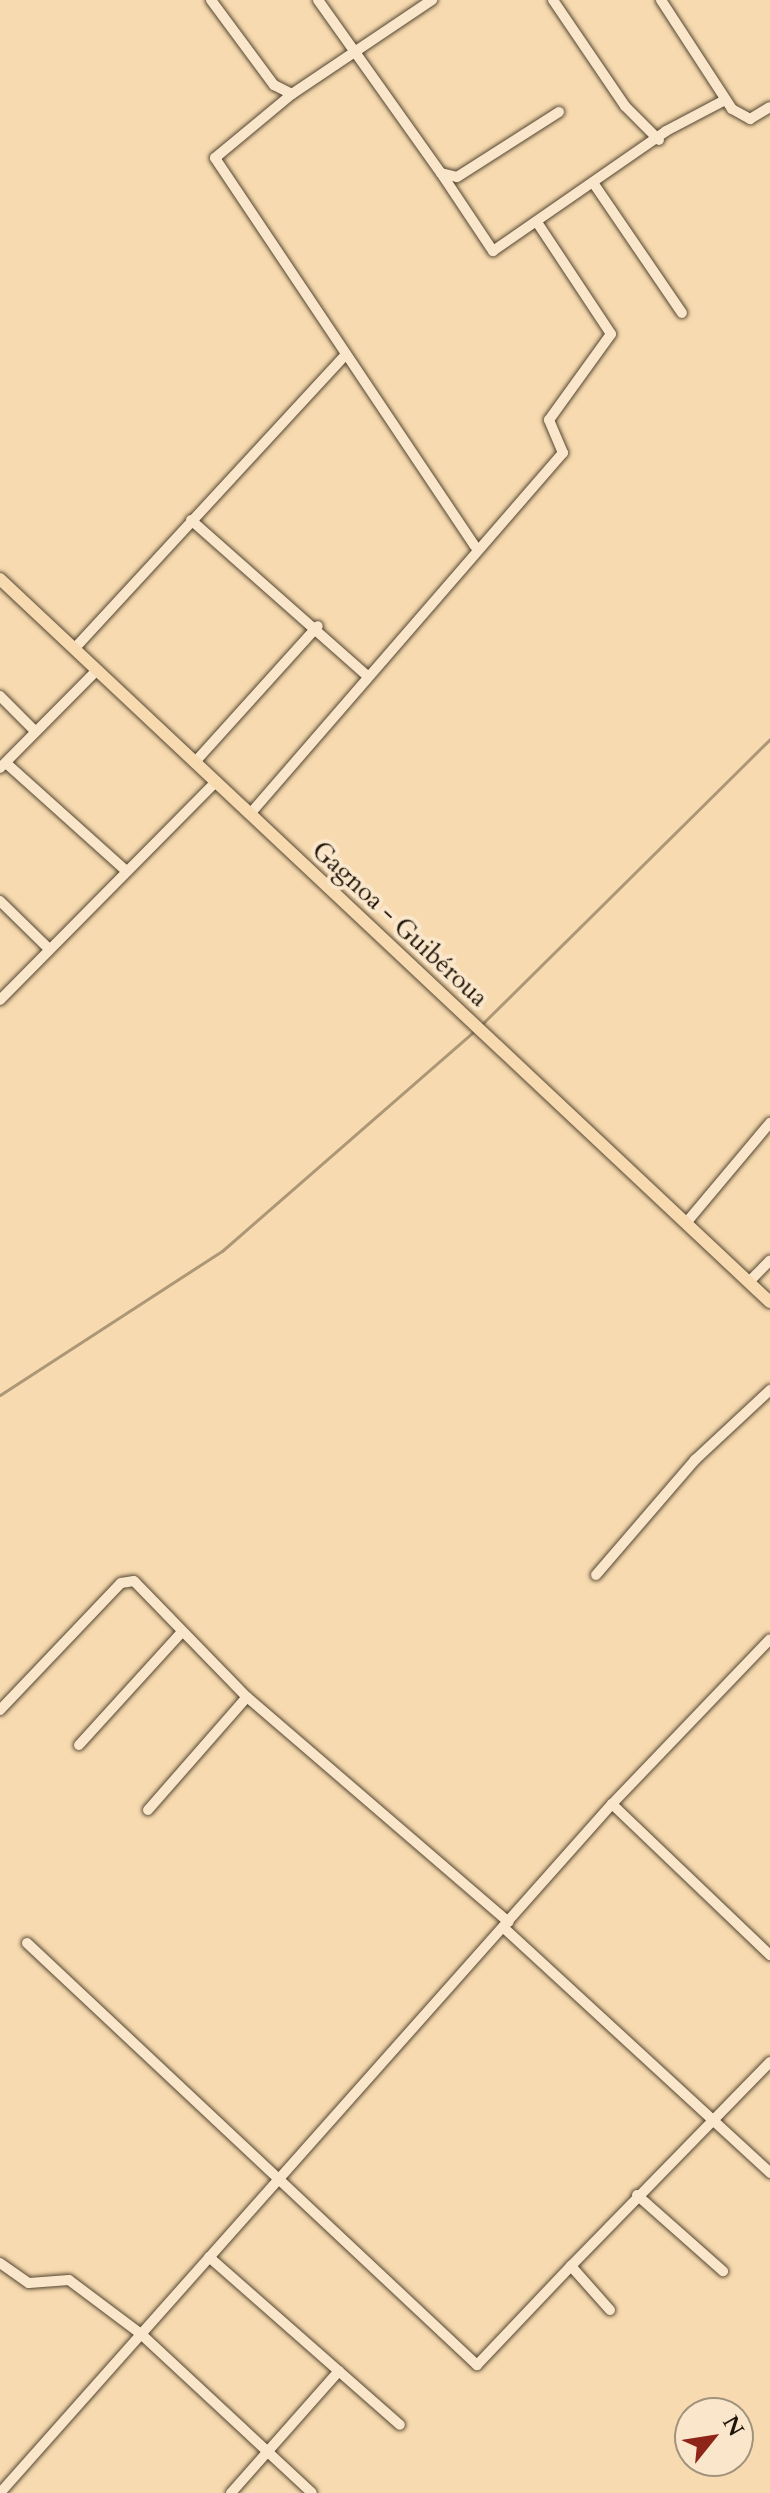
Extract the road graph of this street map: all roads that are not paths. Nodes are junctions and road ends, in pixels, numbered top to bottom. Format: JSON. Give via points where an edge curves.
{"nodes":[{"id":1,"x":211,"y":0,"type":"edge"},
{"id":2,"x":318,"y":0,"type":"edge"},
{"id":3,"x":432,"y":0,"type":"edge"},
{"id":4,"x":553,"y":0,"type":"edge"},
{"id":5,"x":661,"y":0,"type":"edge"},
{"id":6,"x":355,"y":52,"type":"junction"},
{"id":7,"x":292,"y":94,"type":"junction"},
{"id":8,"x":725,"y":100,"type":"junction"},
{"id":9,"x":770,"y":107,"type":"edge"},
{"id":10,"x":559,"y":112,"type":"dead end"},
{"id":11,"x":659,"y":140,"type":"junction"},
{"id":12,"x":441,"y":173,"type":"junction"},
{"id":13,"x":594,"y":184,"type":"junction"},
{"id":14,"x":537,"y":222,"type":"junction"},
{"id":15,"x":682,"y":313,"type":"dead end"},
{"id":16,"x":346,"y":354,"type":"junction"},
{"id":17,"x":191,"y":520,"type":"junction"},
{"id":18,"x":475,"y":546,"type":"junction"},
{"id":19,"x":0,"y":579,"type":"edge"},
{"id":20,"x":318,"y":626,"type":"junction"},
{"id":21,"x":74,"y":649,"type":"junction"},
{"id":22,"x":97,"y":670,"type":"junction"},
{"id":23,"x":366,"y":675,"type":"junction"},
{"id":24,"x":0,"y":696,"type":"edge"},
{"id":25,"x":34,"y":730,"type":"junction"},
{"id":26,"x":195,"y":762,"type":"junction"},
{"id":27,"x":3,"y":766,"type":"edge"},
{"id":28,"x":216,"y":782,"type":"junction"},
{"id":29,"x":250,"y":814,"type":"junction"},
{"id":30,"x":124,"y":869,"type":"junction"},
{"id":31,"x":0,"y":901,"type":"edge"},
{"id":32,"x":47,"y":947,"type":"junction"},
{"id":33,"x":0,"y":1000,"type":"edge"},
{"id":34,"x":770,"y":1123,"type":"edge"},
{"id":35,"x":686,"y":1223,"type":"junction"},
{"id":36,"x":770,"y":1260,"type":"edge"},
{"id":37,"x":749,"y":1282,"type":"junction"},
{"id":38,"x":770,"y":1302,"type":"edge"},
{"id":39,"x":770,"y":1390,"type":"edge"},
{"id":40,"x":596,"y":1575,"type":"dead end"},
{"id":41,"x":182,"y":1632,"type":"junction"},
{"id":42,"x":770,"y":1639,"type":"edge"},
{"id":43,"x":247,"y":1697,"type":"junction"},
{"id":44,"x":0,"y":1710,"type":"edge"},
{"id":45,"x":79,"y":1745,"type":"dead end"},
{"id":46,"x":612,"y":1804,"type":"junction"},
{"id":47,"x":148,"y":1810,"type":"dead end"},
{"id":48,"x":506,"y":1925,"type":"junction"},
{"id":49,"x":27,"y":1943,"type":"dead end"},
{"id":50,"x":770,"y":1955,"type":"edge"},
{"id":51,"x":770,"y":2062,"type":"edge"},
{"id":52,"x":710,"y":2117,"type":"junction"},
{"id":53,"x":770,"y":2173,"type":"edge"},
{"id":54,"x":279,"y":2180,"type":"junction"},
{"id":55,"x":637,"y":2195,"type":"junction"},
{"id":56,"x":209,"y":2257,"type":"junction"},
{"id":57,"x":0,"y":2263,"type":"edge"},
{"id":58,"x":571,"y":2266,"type":"junction"},
{"id":59,"x":723,"y":2271,"type":"dead end"},
{"id":60,"x":610,"y":2310,"type":"dead end"},
{"id":61,"x":141,"y":2334,"type":"junction"},
{"id":62,"x":339,"y":2371,"type":"junction"},
{"id":63,"x":400,"y":2425,"type":"dead end"},
{"id":64,"x":267,"y":2452,"type":"junction"},
{"id":65,"x":0,"y":2493,"type":"edge"},
{"id":66,"x":231,"y":2493,"type":"edge"},
{"id":67,"x":312,"y":2493,"type":"edge"}],
"edges":[{"from":1,"to":7,"type":"street","via":[[274,85]]},
{"from":2,"to":6,"type":"street"},
{"from":3,"to":6,"type":"street"},
{"from":4,"to":11,"type":"street","via":[[625,106]]},
{"from":5,"to":8,"type":"street"},
{"from":6,"to":7,"type":"street"},
{"from":6,"to":12,"type":"street"},
{"from":7,"to":16,"type":"street","via":[[215,158]]},
{"from":8,"to":9,"type":"street","via":[[750,119]]},
{"from":8,"to":11,"type":"street"},
{"from":10,"to":12,"type":"street","via":[[457,177]]},
{"from":11,"to":13,"type":"street"},
{"from":12,"to":14,"type":"street","via":[[493,251]]},
{"from":13,"to":14,"type":"street"},
{"from":13,"to":15,"type":"street"},
{"from":14,"to":18,"type":"street","via":[[611,334],[549,420],[563,453],[556,465]]},
{"from":16,"to":17,"type":"street"},
{"from":16,"to":18,"type":"street"},
{"from":17,"to":20,"type":"street"},
{"from":17,"to":21,"type":"street"},
{"from":18,"to":23,"type":"street"},
{"from":19,"to":21,"type":"main road","name":"Gagnoa - Guibéroua"},
{"from":20,"to":23,"type":"street"},
{"from":20,"to":26,"type":"street"},
{"from":21,"to":22,"type":"main road","name":"Gagnoa - Guibéroua"},
{"from":22,"to":25,"type":"street"},
{"from":22,"to":26,"type":"main road","name":"Gagnoa - Guibéroua"},
{"from":23,"to":29,"type":"street"},
{"from":24,"to":25,"type":"street"},
{"from":25,"to":27,"type":"street"},
{"from":26,"to":28,"type":"main road","name":"Gagnoa - Guibéroua"},
{"from":27,"to":30,"type":"street"},
{"from":28,"to":29,"type":"main road","name":"Gagnoa - Guibéroua"},
{"from":28,"to":30,"type":"street"},
{"from":29,"to":35,"type":"main road","name":"Gagnoa - Guibéroua"},
{"from":30,"to":32,"type":"street"},
{"from":31,"to":32,"type":"street"},
{"from":32,"to":33,"type":"street"},
{"from":34,"to":35,"type":"street"},
{"from":35,"to":37,"type":"main road","name":"Gagnoa - Guibéroua"},
{"from":36,"to":37,"type":"street"},
{"from":37,"to":38,"type":"main road","name":"Gagnoa - Guibéroua"},
{"from":39,"to":40,"type":"street","via":[[695,1460]]},
{"from":41,"to":43,"type":"street"},
{"from":41,"to":44,"type":"street","via":[[149,1591],[121,1583]]},
{"from":41,"to":45,"type":"street"},
{"from":42,"to":46,"type":"street"},
{"from":43,"to":47,"type":"street"},
{"from":43,"to":48,"type":"street"},
{"from":46,"to":48,"type":"street"},
{"from":46,"to":50,"type":"street"},
{"from":48,"to":52,"type":"street"},
{"from":48,"to":54,"type":"street"},
{"from":49,"to":54,"type":"street"},
{"from":51,"to":52,"type":"street"},
{"from":52,"to":53,"type":"street"},
{"from":52,"to":55,"type":"street"},
{"from":54,"to":56,"type":"street"},
{"from":54,"to":58,"type":"street","via":[[477,2365]]},
{"from":55,"to":58,"type":"street"},
{"from":55,"to":59,"type":"street"},
{"from":56,"to":61,"type":"street"},
{"from":56,"to":62,"type":"street"},
{"from":57,"to":61,"type":"street","via":[[29,2283],[69,2280]]},
{"from":58,"to":60,"type":"street"},
{"from":61,"to":64,"type":"street"},
{"from":61,"to":65,"type":"street"},
{"from":62,"to":63,"type":"street"},
{"from":62,"to":64,"type":"street"},
{"from":64,"to":66,"type":"street"},
{"from":64,"to":67,"type":"street"}]}
